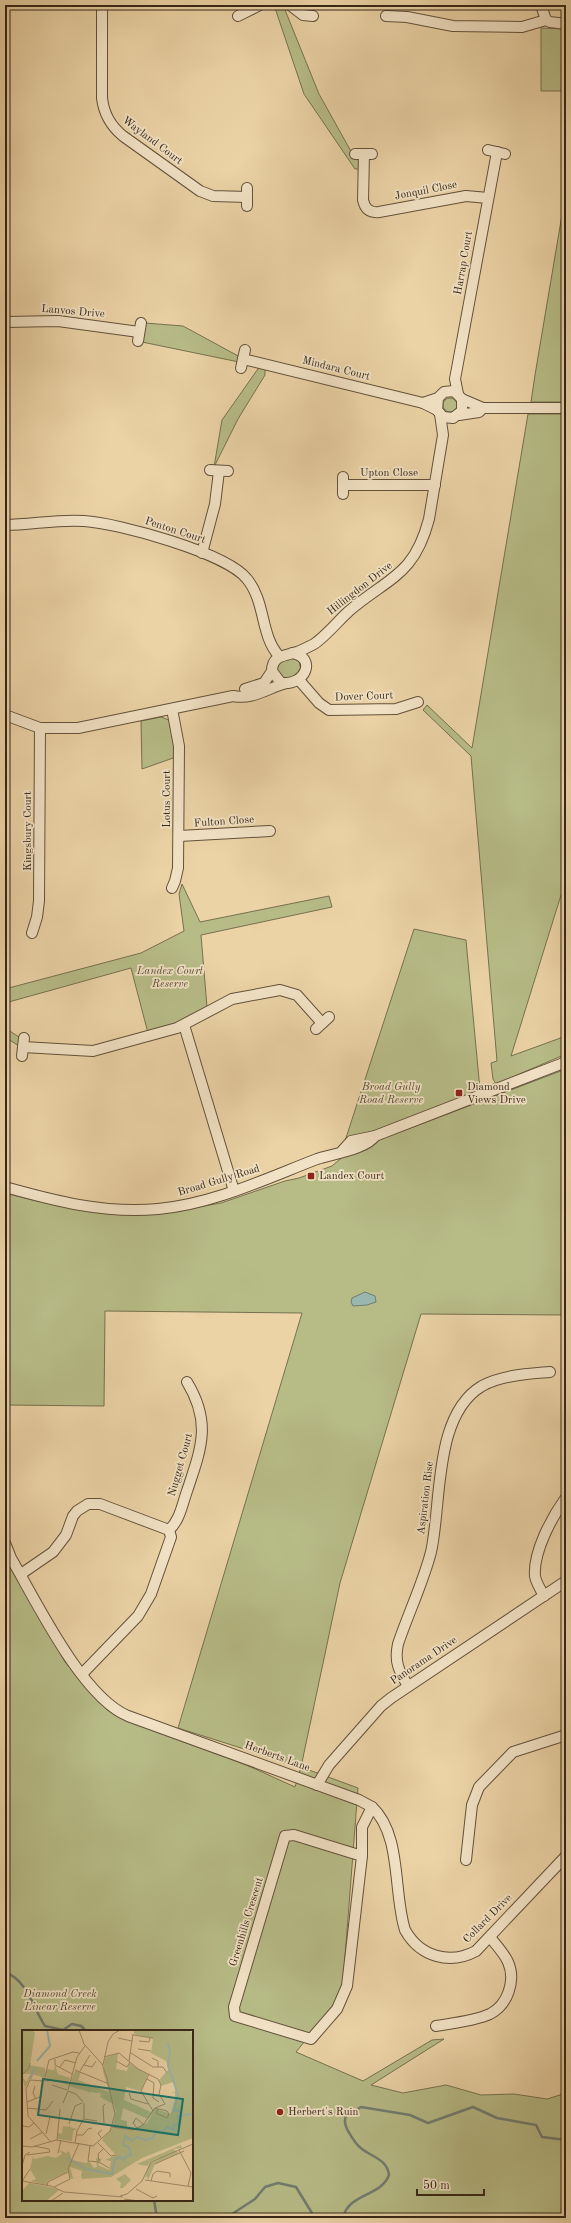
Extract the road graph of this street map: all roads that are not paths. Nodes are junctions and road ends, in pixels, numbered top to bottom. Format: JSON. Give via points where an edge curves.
{"nodes":[{"id":1,"x":102,"y":5,"type":"edge"},
{"id":2,"x":260,"y":5,"type":"edge"},
{"id":3,"x":290,"y":5,"type":"edge"},
{"id":4,"x":541,"y":5,"type":"edge"},
{"id":5,"x":238,"y":16,"type":"dead end"},
{"id":6,"x":313,"y":16,"type":"dead end"},
{"id":7,"x":386,"y":16,"type":"dead end"},
{"id":8,"x":546,"y":20,"type":"junction"},
{"id":9,"x":566,"y":24,"type":"edge"},
{"id":10,"x":496,"y":152,"type":"dead end"},
{"id":11,"x":363,"y":154,"type":"dead end"},
{"id":12,"x":247,"y":197,"type":"dead end"},
{"id":13,"x":488,"y":198,"type":"junction"},
{"id":14,"x":5,"y":322,"type":"edge"},
{"id":15,"x":139,"y":332,"type":"dead end"},
{"id":16,"x":243,"y":359,"type":"dead end"},
{"id":17,"x":455,"y":378,"type":"junction"},
{"id":18,"x":441,"y":395,"type":"junction"},
{"id":19,"x":460,"y":396,"type":"junction"},
{"id":20,"x":423,"y":403,"type":"junction"},
{"id":21,"x":483,"y":408,"type":"junction"},
{"id":22,"x":566,"y":408,"type":"edge"},
{"id":23,"x":438,"y":412,"type":"junction"},
{"id":24,"x":456,"y":416,"type":"junction"},
{"id":25,"x":443,"y":435,"type":"junction"},
{"id":26,"x":219,"y":471,"type":"dead end"},
{"id":27,"x":343,"y":485,"type":"dead end"},
{"id":28,"x":435,"y":485,"type":"junction"},
{"id":29,"x":5,"y":525,"type":"edge"},
{"id":30,"x":202,"y":553,"type":"junction"},
{"id":31,"x":314,"y":644,"type":"junction"},
{"id":32,"x":292,"y":653,"type":"junction"},
{"id":33,"x":279,"y":656,"type":"junction"},
{"id":34,"x":306,"y":664,"type":"junction"},
{"id":35,"x":272,"y":671,"type":"junction"},
{"id":36,"x":299,"y":680,"type":"junction"},
{"id":37,"x":286,"y":683,"type":"junction"},
{"id":38,"x":233,"y":696,"type":"junction"},
{"id":39,"x":418,"y":702,"type":"dead end"},
{"id":40,"x":172,"y":709,"type":"junction"},
{"id":41,"x":5,"y":715,"type":"edge"},
{"id":42,"x":40,"y":728,"type":"junction"},
{"id":43,"x":270,"y":831,"type":"dead end"},
{"id":44,"x":179,"y":836,"type":"junction"},
{"id":45,"x":172,"y":888,"type":"dead end"},
{"id":46,"x":32,"y":934,"type":"dead end"},
{"id":47,"x":322,"y":1023,"type":"dead end"},
{"id":48,"x":184,"y":1026,"type":"junction"},
{"id":49,"x":23,"y":1047,"type":"dead end"},
{"id":50,"x":566,"y":1062,"type":"edge"},
{"id":51,"x":5,"y":1187,"type":"edge"},
{"id":52,"x":234,"y":1191,"type":"junction"},
{"id":53,"x":550,"y":1372,"type":"dead end"},
{"id":54,"x":187,"y":1382,"type":"dead end"},
{"id":55,"x":565,"y":1499,"type":"edge"},
{"id":56,"x":169,"y":1530,"type":"junction"},
{"id":57,"x":5,"y":1543,"type":"edge"},
{"id":58,"x":8,"y":1554,"type":"edge"},
{"id":59,"x":21,"y":1574,"type":"junction"},
{"id":60,"x":566,"y":1582,"type":"edge"},
{"id":61,"x":544,"y":1596,"type":"junction"},
{"id":62,"x":82,"y":1674,"type":"junction"},
{"id":63,"x":408,"y":1686,"type":"junction"},
{"id":64,"x":566,"y":1735,"type":"edge"},
{"id":65,"x":317,"y":1785,"type":"junction"},
{"id":66,"x":372,"y":1807,"type":"junction"},
{"id":67,"x":362,"y":1856,"type":"junction"},
{"id":68,"x":566,"y":1856,"type":"edge"},
{"id":69,"x":466,"y":1860,"type":"dead end"},
{"id":70,"x":490,"y":1937,"type":"junction"},
{"id":71,"x":436,"y":2026,"type":"dead end"}],
"edges":[{"from":1,"to":12,"type":"street","name":"Wayland Court","via":[[102,98],[112,126],[200,191],[213,196]]},
{"from":2,"to":5,"type":"street"},
{"from":3,"to":6,"type":"street","via":[[303,15]]},
{"from":4,"to":8,"type":"street"},
{"from":7,"to":8,"type":"street","via":[[453,26],[522,27]]},
{"from":8,"to":9,"type":"street"},
{"from":10,"to":13,"type":"street","name":"Harrap Court"},
{"from":11,"to":13,"type":"street","name":"Jonquil Close","via":[[363,200],[366,213],[466,196]]},
{"from":13,"to":17,"type":"street","name":"Harrap Court"},
{"from":14,"to":15,"type":"street","name":"Lanvos Drive","via":[[69,322]]},
{"from":16,"to":20,"type":"street","name":"Mindara Court"},
{"from":17,"to":18,"type":"street","name":"Harrap Court"},
{"from":17,"to":19,"type":"street","name":"Harrap Court"},
{"from":18,"to":19,"type":"street","via":[[449,391]]},
{"from":18,"to":20,"type":"street"},
{"from":18,"to":23,"type":"street"},
{"from":19,"to":21,"type":"street"},
{"from":19,"to":24,"type":"street","via":[[463,407]]},
{"from":20,"to":23,"type":"street","name":"Mindara Court"},
{"from":21,"to":22,"type":"street"},
{"from":21,"to":24,"type":"street","via":[[478,412]]},
{"from":23,"to":24,"type":"street","via":[[446,418]]},
{"from":23,"to":25,"type":"street","name":"Hillingdon Drive"},
{"from":24,"to":25,"type":"street","name":"Hillingdon Drive"},
{"from":25,"to":28,"type":"street","name":"Hillingdon Drive"},
{"from":26,"to":30,"type":"street","via":[[215,504]]},
{"from":27,"to":28,"type":"street","name":"Upton Close"},
{"from":28,"to":31,"type":"street","name":"Hillingdon Drive","via":[[425,533],[414,557],[396,577],[351,609]]},
{"from":29,"to":30,"type":"street","name":"Penton Court","via":[[65,520],[105,523]]},
{"from":30,"to":33,"type":"street","name":"Penton Court","via":[[227,563],[247,578],[260,603],[271,645]]},
{"from":31,"to":32,"type":"street","name":"Hillingdon Drive"},
{"from":31,"to":34,"type":"street","name":"Hillingdon Drive"},
{"from":32,"to":33,"type":"street"},
{"from":32,"to":34,"type":"street","via":[[300,656]]},
{"from":33,"to":35,"type":"street","via":[[273,662]]},
{"from":34,"to":36,"type":"street","via":[[304,674]]},
{"from":35,"to":37,"type":"street","via":[[277,680]]},
{"from":35,"to":38,"type":"street","via":[[267,681],[261,685],[240,691]]},
{"from":36,"to":37,"type":"street"},
{"from":36,"to":39,"type":"street","name":"Dover Court","via":[[318,703],[329,710],[396,709]]},
{"from":37,"to":38,"type":"street","via":[[260,693]]},
{"from":38,"to":40,"type":"street"},
{"from":40,"to":42,"type":"street","via":[[78,728]]},
{"from":40,"to":44,"type":"street","name":"Lotus Court","via":[[179,746]]},
{"from":41,"to":42,"type":"street"},
{"from":42,"to":46,"type":"street","name":"Kingsbury Court","via":[[39,901]]},
{"from":43,"to":44,"type":"street","name":"Fulton Close"},
{"from":44,"to":45,"type":"street","name":"Lotus Court","via":[[178,875]]},
{"from":47,"to":48,"type":"street","via":[[297,995],[280,990],[226,1001]]},
{"from":48,"to":49,"type":"street","via":[[93,1051]]},
{"from":48,"to":52,"type":"street"},
{"from":50,"to":52,"type":"street","name":"Broad Gully Road","via":[[375,1136],[360,1147],[342,1151]]},
{"from":51,"to":52,"type":"street","name":"Broad Gully Road","via":[[81,1206],[123,1210],[180,1206]]},
{"from":53,"to":63,"type":"street","name":"Aspiration Rise","via":[[520,1374],[483,1386],[463,1402],[457,1412],[442,1461],[430,1553],[398,1644],[396,1662]]},
{"from":54,"to":56,"type":"street","name":"Nugget Court","via":[[202,1417],[202,1442],[178,1517]]},
{"from":55,"to":61,"type":"street","via":[[545,1533],[536,1570],[538,1586]]},
{"from":56,"to":59,"type":"street","via":[[100,1504],[88,1504],[73,1516],[66,1535],[53,1552]]},
{"from":56,"to":62,"type":"street","via":[[171,1537],[145,1606],[131,1625]]},
{"from":57,"to":58,"type":"street","name":"Herberts Lane"},
{"from":58,"to":59,"type":"street","name":"Herberts Lane"},
{"from":59,"to":62,"type":"street","name":"Herberts Lane","via":[[70,1661]]},
{"from":60,"to":61,"type":"street","name":"Panorama Drive"},
{"from":61,"to":63,"type":"street","name":"Panorama Drive"},
{"from":62,"to":65,"type":"street","name":"Herberts Lane","via":[[108,1704],[122,1714]]},
{"from":63,"to":65,"type":"street","name":"Panorama Drive","via":[[381,1706],[329,1765]]},
{"from":64,"to":69,"type":"street","via":[[513,1752],[479,1787],[472,1805]]},
{"from":65,"to":66,"type":"street","name":"Herberts Lane"},
{"from":66,"to":67,"type":"street","via":[[362,1827]]},
{"from":66,"to":70,"type":"street","name":"Collard Drive","via":[[380,1814],[388,1830],[402,1921],[409,1937],[426,1952],[445,1959],[467,1956]]},
{"from":67,"to":67,"type":"street","name":"Greenhills Crescent","via":[[345,1992],[337,2009],[311,2039],[235,2016],[234,2007],[285,1836],[294,1835]]},
{"from":68,"to":70,"type":"street","name":"Collard Drive"},
{"from":70,"to":71,"type":"street","via":[[509,1964],[511,1985],[502,2005],[492,2013],[478,2018]]}]}
